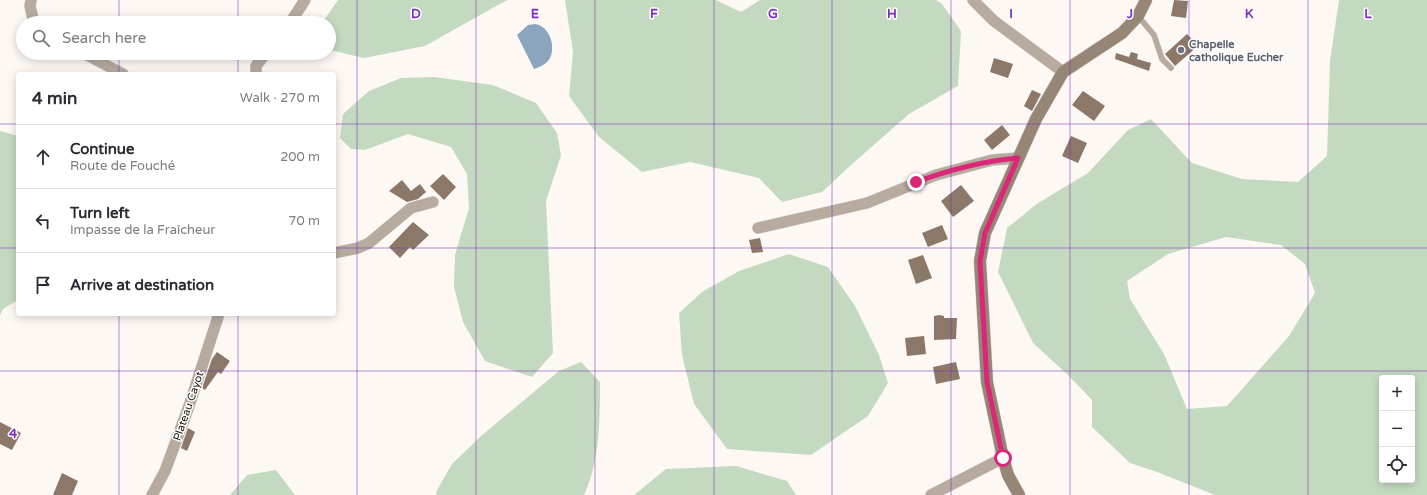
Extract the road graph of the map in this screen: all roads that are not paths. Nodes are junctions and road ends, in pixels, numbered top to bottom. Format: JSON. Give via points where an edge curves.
{"nodes":[{"id":1,"x":305,"y":0,"type":"edge"},
{"id":2,"x":973,"y":0,"type":"edge"},
{"id":3,"x":1147,"y":0,"type":"edge"},
{"id":4,"x":30,"y":2,"type":"edge"},
{"id":5,"x":33,"y":16,"type":"edge"},
{"id":6,"x":295,"y":16,"type":"edge"},
{"id":7,"x":1138,"y":16,"type":"junction"},
{"id":8,"x":96,"y":60,"type":"edge"},
{"id":9,"x":261,"y":60,"type":"edge"},
{"id":10,"x":1171,"y":68,"type":"dead end"},
{"id":11,"x":119,"y":72,"type":"edge"},
{"id":12,"x":256,"y":72,"type":"edge"},
{"id":13,"x":1063,"y":72,"type":"junction"},
{"id":14,"x":1018,"y":158,"type":"junction"},
{"id":15,"x":433,"y":202,"type":"dead end"},
{"id":16,"x":758,"y":228,"type":"dead end"},
{"id":17,"x":336,"y":253,"type":"edge"},
{"id":18,"x":218,"y":316,"type":"edge"},
{"id":19,"x":1003,"y":458,"type":"junction"},
{"id":20,"x":152,"y":495,"type":"edge"},
{"id":21,"x":931,"y":495,"type":"edge"},
{"id":22,"x":1019,"y":495,"type":"edge"}],
"edges":[{"from":1,"to":6,"type":"street"},
{"from":2,"to":13,"type":"street","via":[[994,21]]},
{"from":3,"to":7,"type":"main road"},
{"from":4,"to":5,"type":"street"},
{"from":7,"to":10,"type":"lane","via":[[1154,35],[1162,59]]},
{"from":7,"to":13,"type":"main road","via":[[1122,33]]},
{"from":8,"to":11,"type":"street"},
{"from":9,"to":12,"type":"street","via":[[256,66]]},
{"from":13,"to":14,"type":"main road","via":[[1036,119]]},
{"from":14,"to":16,"type":"street","via":[[992,160],[936,174],[867,202]]},
{"from":14,"to":19,"type":"main road","via":[[985,233],[980,261],[987,382]]},
{"from":15,"to":17,"type":"street","via":[[410,208],[368,243]]},
{"from":18,"to":20,"type":"street","name":"Plateau Cayot","via":[[187,413],[165,471]]},
{"from":19,"to":21,"type":"street"},
{"from":19,"to":22,"type":"main road","via":[[1008,475]]}]}
